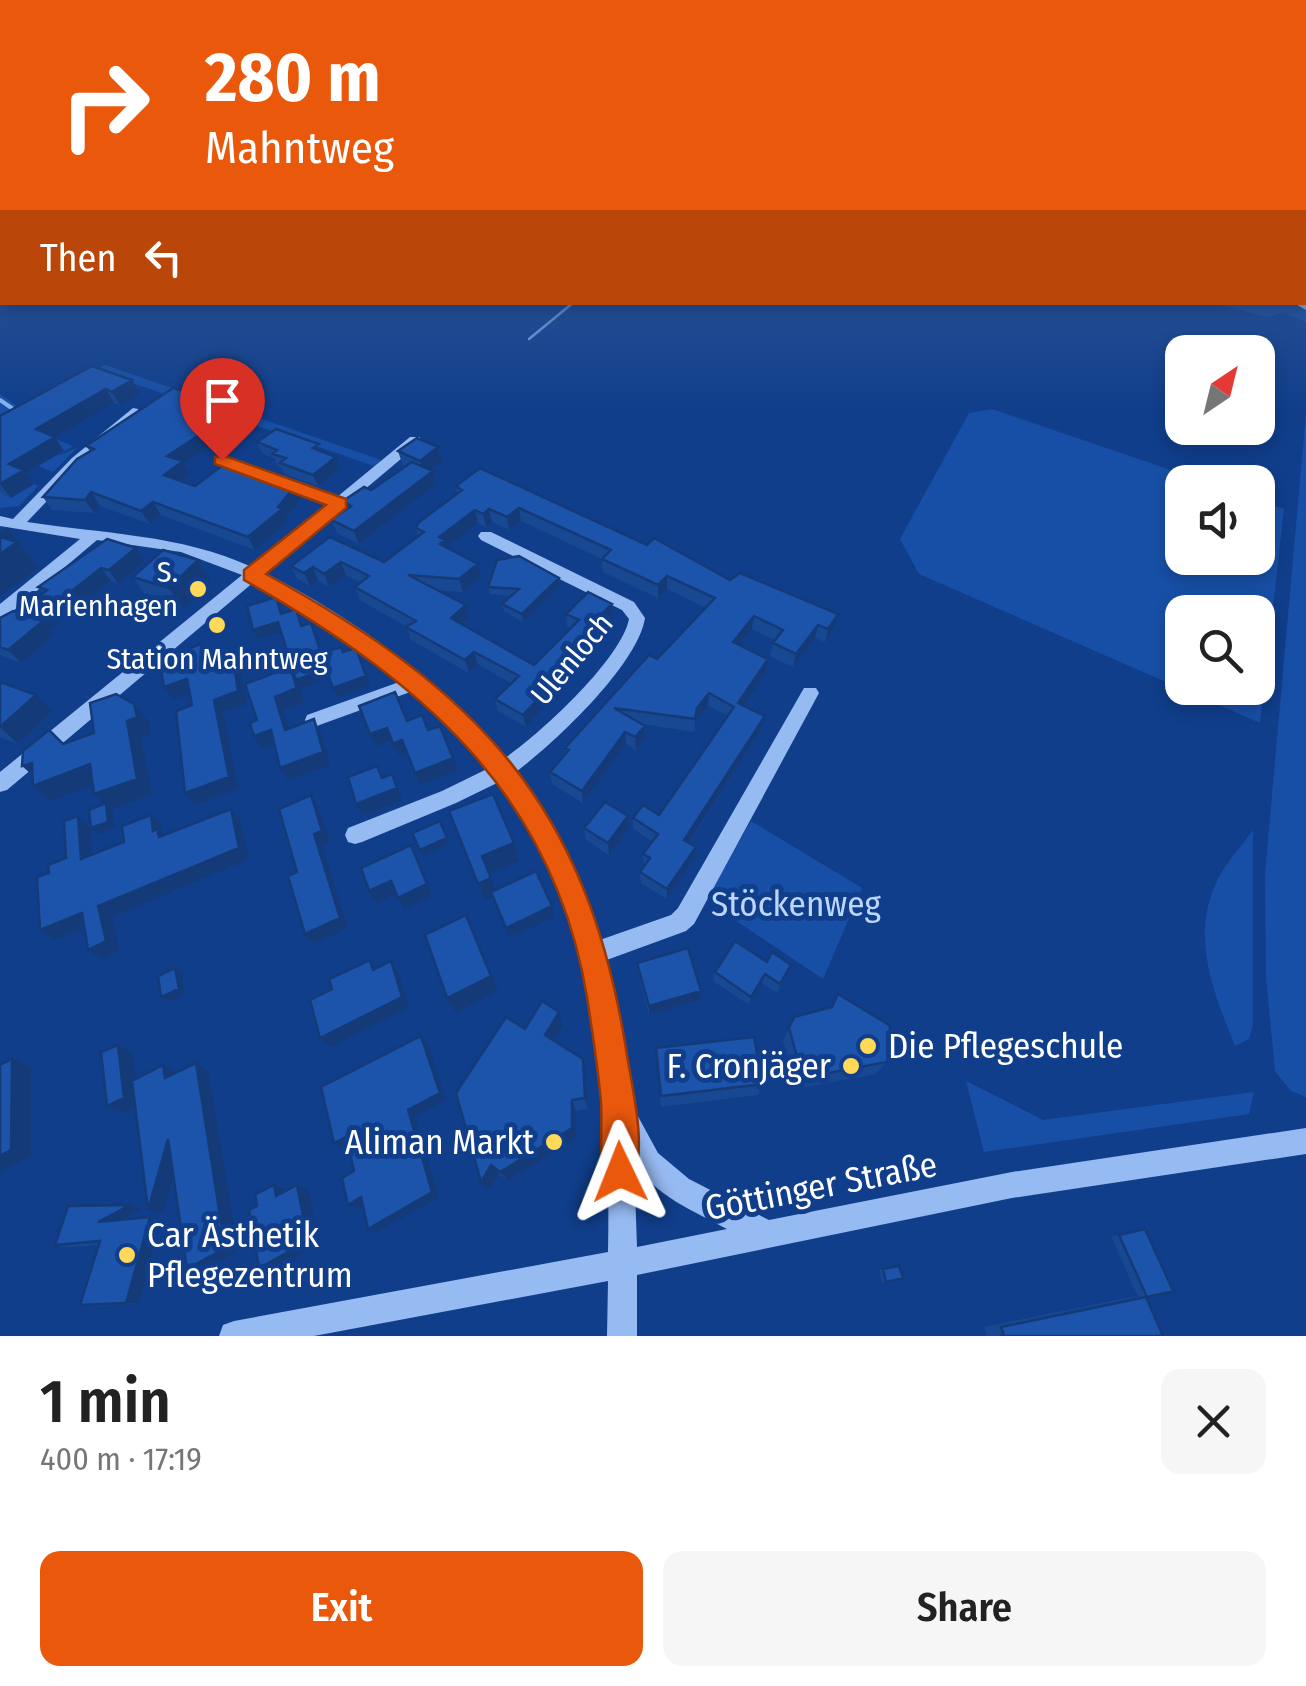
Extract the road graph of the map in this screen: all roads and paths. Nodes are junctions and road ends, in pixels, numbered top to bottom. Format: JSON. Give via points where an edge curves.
{"nodes":[{"id":1,"x":133,"y":412,"type":"edge"},
{"id":2,"x":415,"y":440,"type":"edge"},
{"id":3,"x":222,"y":460,"type":"dead end"},
{"id":4,"x":340,"y":504,"type":"junction"},
{"id":5,"x":8,"y":523,"type":"edge"},
{"id":6,"x":94,"y":535,"type":"junction"},
{"id":7,"x":486,"y":536,"type":"dead end"},
{"id":8,"x":252,"y":575,"type":"junction"},
{"id":9,"x":0,"y":613,"type":"edge"},
{"id":10,"x":418,"y":682,"type":"junction"},
{"id":11,"x":810,"y":692,"type":"dead end"},
{"id":12,"x":314,"y":720,"type":"edge"},
{"id":13,"x":504,"y":769,"type":"junction"},
{"id":14,"x":0,"y":784,"type":"edge"},
{"id":15,"x":355,"y":836,"type":"dead end"},
{"id":16,"x":590,"y":954,"type":"junction"},
{"id":17,"x":618,"y":1102,"type":"junction"},
{"id":18,"x":1299,"y":1142,"type":"edge"},
{"id":19,"x":768,"y":1235,"type":"junction"},
{"id":20,"x":623,"y":1264,"type":"junction"},
{"id":21,"x":234,"y":1336,"type":"edge"},
{"id":22,"x":622,"y":1336,"type":"edge"}],
"edges":[{"from":1,"to":5,"type":"street"},
{"from":2,"to":4,"type":"street"},
{"from":3,"to":4,"type":"street"},
{"from":4,"to":8,"type":"street"},
{"from":5,"to":6,"type":"street"},
{"from":6,"to":8,"type":"street","via":[[171,544]]},
{"from":6,"to":9,"type":"street"},
{"from":7,"to":13,"type":"street","name":"Ulenloch","via":[[618,600],[638,619],[594,682]]},
{"from":8,"to":10,"type":"street","via":[[358,636]]},
{"from":8,"to":14,"type":"street"},
{"from":10,"to":12,"type":"street"},
{"from":10,"to":13,"type":"street"},
{"from":11,"to":16,"type":"street","via":[[686,916]]},
{"from":13,"to":15,"type":"street"},
{"from":13,"to":16,"type":"street","via":[[560,862]]},
{"from":16,"to":17,"type":"street"},
{"from":17,"to":19,"type":"street","via":[[649,1162],[669,1180]]},
{"from":17,"to":20,"type":"street"},
{"from":18,"to":19,"type":"street","name":"Göttinger Straße","via":[[1012,1185]]},
{"from":19,"to":20,"type":"street","name":"Göttinger Straße"},
{"from":20,"to":21,"type":"street","name":"Göttinger Straße"},
{"from":20,"to":22,"type":"street"}]}
